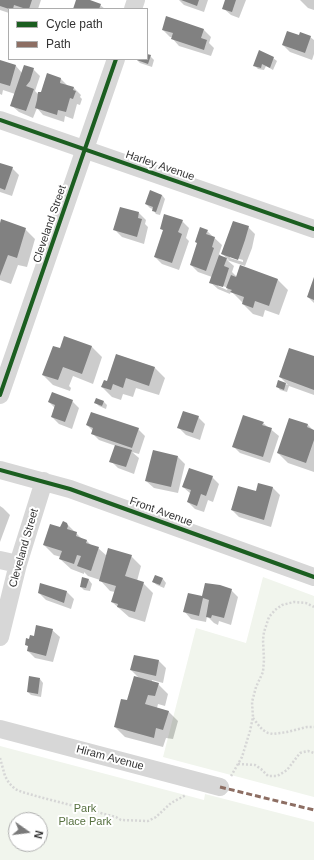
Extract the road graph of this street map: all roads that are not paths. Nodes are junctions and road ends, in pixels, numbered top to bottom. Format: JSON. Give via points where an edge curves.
{"nodes":[{"id":1,"x":116,"y":60,"type":"edge"},
{"id":2,"x":0,"y":120,"type":"edge"},
{"id":3,"x":85,"y":150,"type":"junction"},
{"id":4,"x":314,"y":229,"type":"edge"},
{"id":5,"x":0,"y":395,"type":"edge"},
{"id":6,"x":0,"y":470,"type":"edge"},
{"id":7,"x":44,"y":481,"type":"junction"},
{"id":8,"x":0,"y":560,"type":"edge"},
{"id":9,"x":18,"y":564,"type":"junction"},
{"id":10,"x":314,"y":577,"type":"edge"},
{"id":11,"x":0,"y":637,"type":"edge"},
{"id":12,"x":0,"y":729,"type":"edge"},
{"id":13,"x":220,"y":787,"type":"road end"}],
"edges":[{"from":1,"to":3,"type":"street","name":"Cleveland Street"},
{"from":2,"to":3,"type":"street","name":"Harley Avenue"},
{"from":3,"to":4,"type":"street","name":"Harley Avenue"},
{"from":3,"to":5,"type":"street","name":"Cleveland Street"},
{"from":6,"to":7,"type":"street","name":"Front Avenue"},
{"from":7,"to":9,"type":"street","name":"Cleveland Street"},
{"from":7,"to":10,"type":"street","name":"Front Avenue"},
{"from":8,"to":9,"type":"street"},
{"from":9,"to":11,"type":"street","name":"Cleveland Street"},
{"from":12,"to":13,"type":"street","name":"Hiram Avenue"}]}
